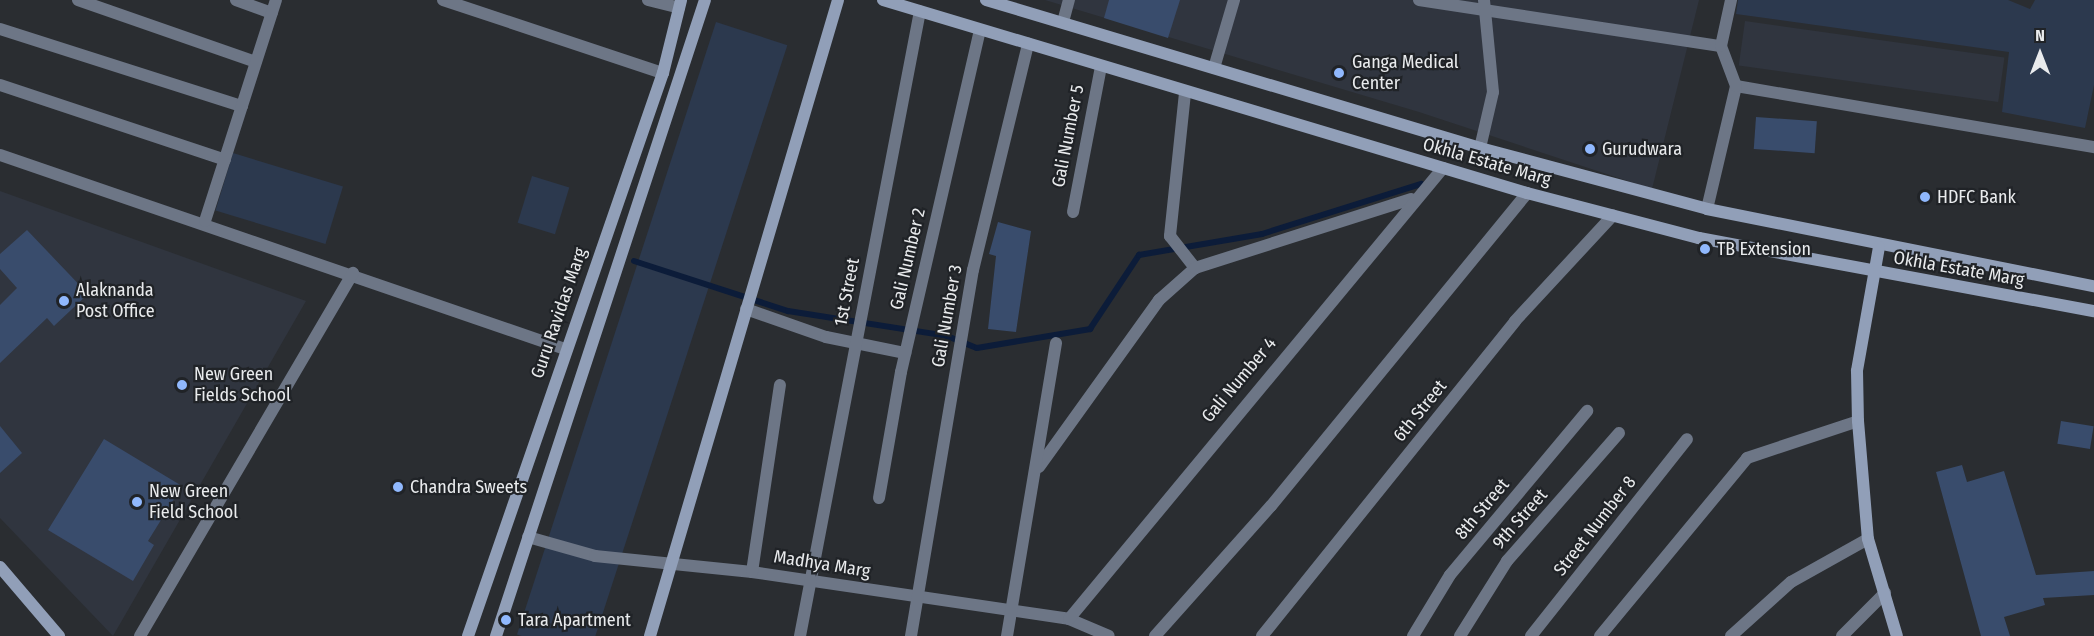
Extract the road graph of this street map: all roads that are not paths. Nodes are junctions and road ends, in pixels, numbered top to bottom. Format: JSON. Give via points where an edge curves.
{"nodes":[{"id":1,"x":78,"y":0,"type":"edge"},
{"id":2,"x":236,"y":0,"type":"edge"},
{"id":3,"x":276,"y":0,"type":"edge"},
{"id":4,"x":442,"y":0,"type":"edge"},
{"id":5,"x":648,"y":0,"type":"edge"},
{"id":6,"x":712,"y":0,"type":"edge"},
{"id":7,"x":838,"y":0,"type":"edge"},
{"id":8,"x":883,"y":0,"type":"edge"},
{"id":9,"x":986,"y":0,"type":"edge"},
{"id":10,"x":1069,"y":0,"type":"edge"},
{"id":11,"x":1234,"y":0,"type":"edge"},
{"id":12,"x":1419,"y":0,"type":"edge"},
{"id":13,"x":1731,"y":0,"type":"edge"},
{"id":14,"x":680,"y":4,"type":"edge"},
{"id":15,"x":704,"y":5,"type":"edge"},
{"id":16,"x":1484,"y":5,"type":"edge"},
{"id":17,"x":920,"y":11,"type":"junction"},
{"id":18,"x":272,"y":13,"type":"junction"},
{"id":19,"x":1063,"y":22,"type":"junction"},
{"id":20,"x":0,"y":29,"type":"edge"},
{"id":21,"x":980,"y":30,"type":"junction"},
{"id":22,"x":1028,"y":44,"type":"junction"},
{"id":23,"x":1721,"y":46,"type":"junction"},
{"id":24,"x":256,"y":62,"type":"junction"},
{"id":25,"x":1101,"y":67,"type":"junction"},
{"id":26,"x":1214,"y":69,"type":"junction"},
{"id":27,"x":663,"y":73,"type":"junction"},
{"id":28,"x":0,"y":85,"type":"edge"},
{"id":29,"x":1736,"y":86,"type":"junction"},
{"id":30,"x":1185,"y":93,"type":"junction"},
{"id":31,"x":242,"y":106,"type":"junction"},
{"id":32,"x":2094,"y":147,"type":"edge"},
{"id":33,"x":1480,"y":148,"type":"junction"},
{"id":34,"x":0,"y":155,"type":"edge"},
{"id":35,"x":225,"y":160,"type":"junction"},
{"id":36,"x":1443,"y":168,"type":"junction"},
{"id":37,"x":1527,"y":193,"type":"junction"},
{"id":38,"x":1412,"y":199,"type":"junction"},
{"id":39,"x":1707,"y":209,"type":"junction"},
{"id":40,"x":1072,"y":212,"type":"dead end"},
{"id":41,"x":1613,"y":215,"type":"junction"},
{"id":42,"x":205,"y":221,"type":"junction"},
{"id":43,"x":1879,"y":247,"type":"junction"},
{"id":44,"x":1195,"y":268,"type":"junction"},
{"id":45,"x":353,"y":273,"type":"junction"},
{"id":46,"x":1875,"y":273,"type":"junction"},
{"id":47,"x":2094,"y":286,"type":"edge"},
{"id":48,"x":746,"y":309,"type":"junction"},
{"id":49,"x":2094,"y":311,"type":"edge"},
{"id":50,"x":855,"y":344,"type":"junction"},
{"id":51,"x":1056,"y":344,"type":"dead end"},
{"id":52,"x":565,"y":349,"type":"junction"},
{"id":53,"x":905,"y":353,"type":"junction"},
{"id":54,"x":780,"y":385,"type":"dead end"},
{"id":55,"x":1587,"y":411,"type":"dead end"},
{"id":56,"x":1858,"y":421,"type":"junction"},
{"id":57,"x":1619,"y":433,"type":"dead end"},
{"id":58,"x":1687,"y":439,"type":"dead end"},
{"id":59,"x":1039,"y":467,"type":"junction"},
{"id":60,"x":879,"y":498,"type":"dead end"},
{"id":61,"x":528,"y":537,"type":"junction"},
{"id":62,"x":1868,"y":539,"type":"junction"},
{"id":63,"x":669,"y":562,"type":"junction"},
{"id":64,"x":0,"y":567,"type":"edge"},
{"id":65,"x":752,"y":572,"type":"junction"},
{"id":66,"x":810,"y":580,"type":"junction"},
{"id":67,"x":1885,"y":593,"type":"junction"},
{"id":68,"x":920,"y":597,"type":"junction"},
{"id":69,"x":1012,"y":610,"type":"junction"},
{"id":70,"x":1069,"y":619,"type":"junction"},
{"id":71,"x":59,"y":636,"type":"edge"},
{"id":72,"x":140,"y":636,"type":"edge"},
{"id":73,"x":468,"y":636,"type":"edge"},
{"id":74,"x":496,"y":636,"type":"edge"},
{"id":75,"x":650,"y":636,"type":"edge"},
{"id":76,"x":800,"y":636,"type":"edge"},
{"id":77,"x":911,"y":636,"type":"edge"},
{"id":78,"x":1007,"y":636,"type":"edge"},
{"id":79,"x":1109,"y":636,"type":"edge"},
{"id":80,"x":1155,"y":636,"type":"edge"},
{"id":81,"x":1262,"y":636,"type":"edge"},
{"id":82,"x":1413,"y":636,"type":"edge"},
{"id":83,"x":1460,"y":636,"type":"edge"},
{"id":84,"x":1531,"y":636,"type":"edge"},
{"id":85,"x":1599,"y":636,"type":"edge"},
{"id":86,"x":1731,"y":636,"type":"edge"},
{"id":87,"x":1842,"y":636,"type":"edge"},
{"id":88,"x":1897,"y":636,"type":"edge"}],
"edges":[{"from":1,"to":24,"type":"street"},
{"from":2,"to":18,"type":"street"},
{"from":3,"to":18,"type":"street"},
{"from":4,"to":27,"type":"street"},
{"from":5,"to":14,"type":"street"},
{"from":6,"to":15,"type":"main road"},
{"from":7,"to":48,"type":"main road"},
{"from":8,"to":17,"type":"main road","name":"Okhla Estate Marg"},
{"from":9,"to":19,"type":"main road","name":"Okhla Estate Marg"},
{"from":10,"to":19,"type":"street"},
{"from":11,"to":26,"type":"street"},
{"from":12,"to":16,"type":"street"},
{"from":13,"to":23,"type":"street"},
{"from":14,"to":27,"type":"main road","name":"Guru Ravidas Marg"},
{"from":15,"to":61,"type":"main road"},
{"from":16,"to":23,"type":"street"},
{"from":16,"to":33,"type":"street","via":[[1492,92]]},
{"from":17,"to":21,"type":"main road","name":"Okhla Estate Marg"},
{"from":17,"to":50,"type":"street","name":"1st Street"},
{"from":18,"to":24,"type":"street"},
{"from":19,"to":26,"type":"main road","name":"Okhla Estate Marg"},
{"from":20,"to":31,"type":"street"},
{"from":21,"to":22,"type":"main road","name":"Okhla Estate Marg"},
{"from":21,"to":53,"type":"street","name":"Gali Number 2"},
{"from":22,"to":25,"type":"main road","name":"Okhla Estate Marg"},
{"from":22,"to":68,"type":"street","name":"Gali Number 3","via":[[973,270]]},
{"from":23,"to":29,"type":"street"},
{"from":24,"to":31,"type":"street"},
{"from":25,"to":30,"type":"main road","name":"Okhla Estate Marg"},
{"from":25,"to":40,"type":"street","name":"Gali Number 5"},
{"from":26,"to":33,"type":"main road","name":"Okhla Estate Marg"},
{"from":27,"to":52,"type":"main road","name":"Guru Ravidas Marg"},
{"from":28,"to":35,"type":"street"},
{"from":29,"to":32,"type":"street"},
{"from":29,"to":39,"type":"street"},
{"from":30,"to":36,"type":"main road","name":"Okhla Estate Marg"},
{"from":30,"to":44,"type":"street","via":[[1170,236]]},
{"from":31,"to":35,"type":"street"},
{"from":33,"to":39,"type":"main road","name":"Okhla Estate Marg"},
{"from":34,"to":42,"type":"street"},
{"from":35,"to":42,"type":"street"},
{"from":36,"to":37,"type":"main road","name":"Okhla Estate Marg"},
{"from":36,"to":38,"type":"street","name":"Gali Number 4"},
{"from":37,"to":41,"type":"main road","name":"Okhla Estate Marg"},
{"from":37,"to":80,"type":"street","via":[[1271,506]]},
{"from":38,"to":44,"type":"street"},
{"from":38,"to":70,"type":"street","name":"Gali Number 4"},
{"from":39,"to":43,"type":"main road","name":"Okhla Estate Marg"},
{"from":41,"to":46,"type":"main road","name":"Okhla Estate Marg"},
{"from":41,"to":81,"type":"street","name":"6th Street","via":[[1515,321]]},
{"from":42,"to":45,"type":"street"},
{"from":43,"to":46,"type":"main road"},
{"from":43,"to":47,"type":"main road","name":"Okhla Estate Marg"},
{"from":44,"to":59,"type":"street","via":[[1159,300]]},
{"from":45,"to":52,"type":"street"},
{"from":45,"to":72,"type":"street"},
{"from":46,"to":49,"type":"main road","name":"Okhla Estate Marg"},
{"from":46,"to":56,"type":"main road","via":[[1857,371]]},
{"from":48,"to":50,"type":"street"},
{"from":48,"to":63,"type":"main road"},
{"from":50,"to":53,"type":"street"},
{"from":50,"to":66,"type":"street","name":"1st Street"},
{"from":51,"to":59,"type":"street"},
{"from":52,"to":73,"type":"main road","name":"Guru Ravidas Marg"},
{"from":53,"to":60,"type":"street","name":"Gali Number 2"},
{"from":54,"to":65,"type":"street"},
{"from":55,"to":82,"type":"street","name":"8th Street","via":[[1450,575]]},
{"from":56,"to":62,"type":"main road"},
{"from":56,"to":85,"type":"street","via":[[1747,458]]},
{"from":57,"to":83,"type":"street","name":"9th Street","via":[[1507,561]]},
{"from":58,"to":84,"type":"street","name":"Street Number 8"},
{"from":59,"to":69,"type":"street"},
{"from":61,"to":63,"type":"street","name":"Madhya Marg","via":[[595,556]]},
{"from":61,"to":74,"type":"main road"},
{"from":62,"to":67,"type":"main road"},
{"from":62,"to":86,"type":"street","via":[[1791,582]]},
{"from":63,"to":65,"type":"street","name":"Madhya Marg"},
{"from":63,"to":75,"type":"main road"},
{"from":64,"to":71,"type":"main road"},
{"from":65,"to":66,"type":"street","name":"Madhya Marg"},
{"from":66,"to":68,"type":"street","name":"Madhya Marg"},
{"from":66,"to":76,"type":"street","name":"1st Street"},
{"from":67,"to":87,"type":"street"},
{"from":67,"to":88,"type":"main road"},
{"from":68,"to":69,"type":"street","name":"Madhya Marg"},
{"from":68,"to":77,"type":"street","name":"Gali Number 3"},
{"from":69,"to":70,"type":"street","name":"Madhya Marg"},
{"from":69,"to":78,"type":"street"},
{"from":70,"to":79,"type":"street","name":"Madhya Marg"}]}
